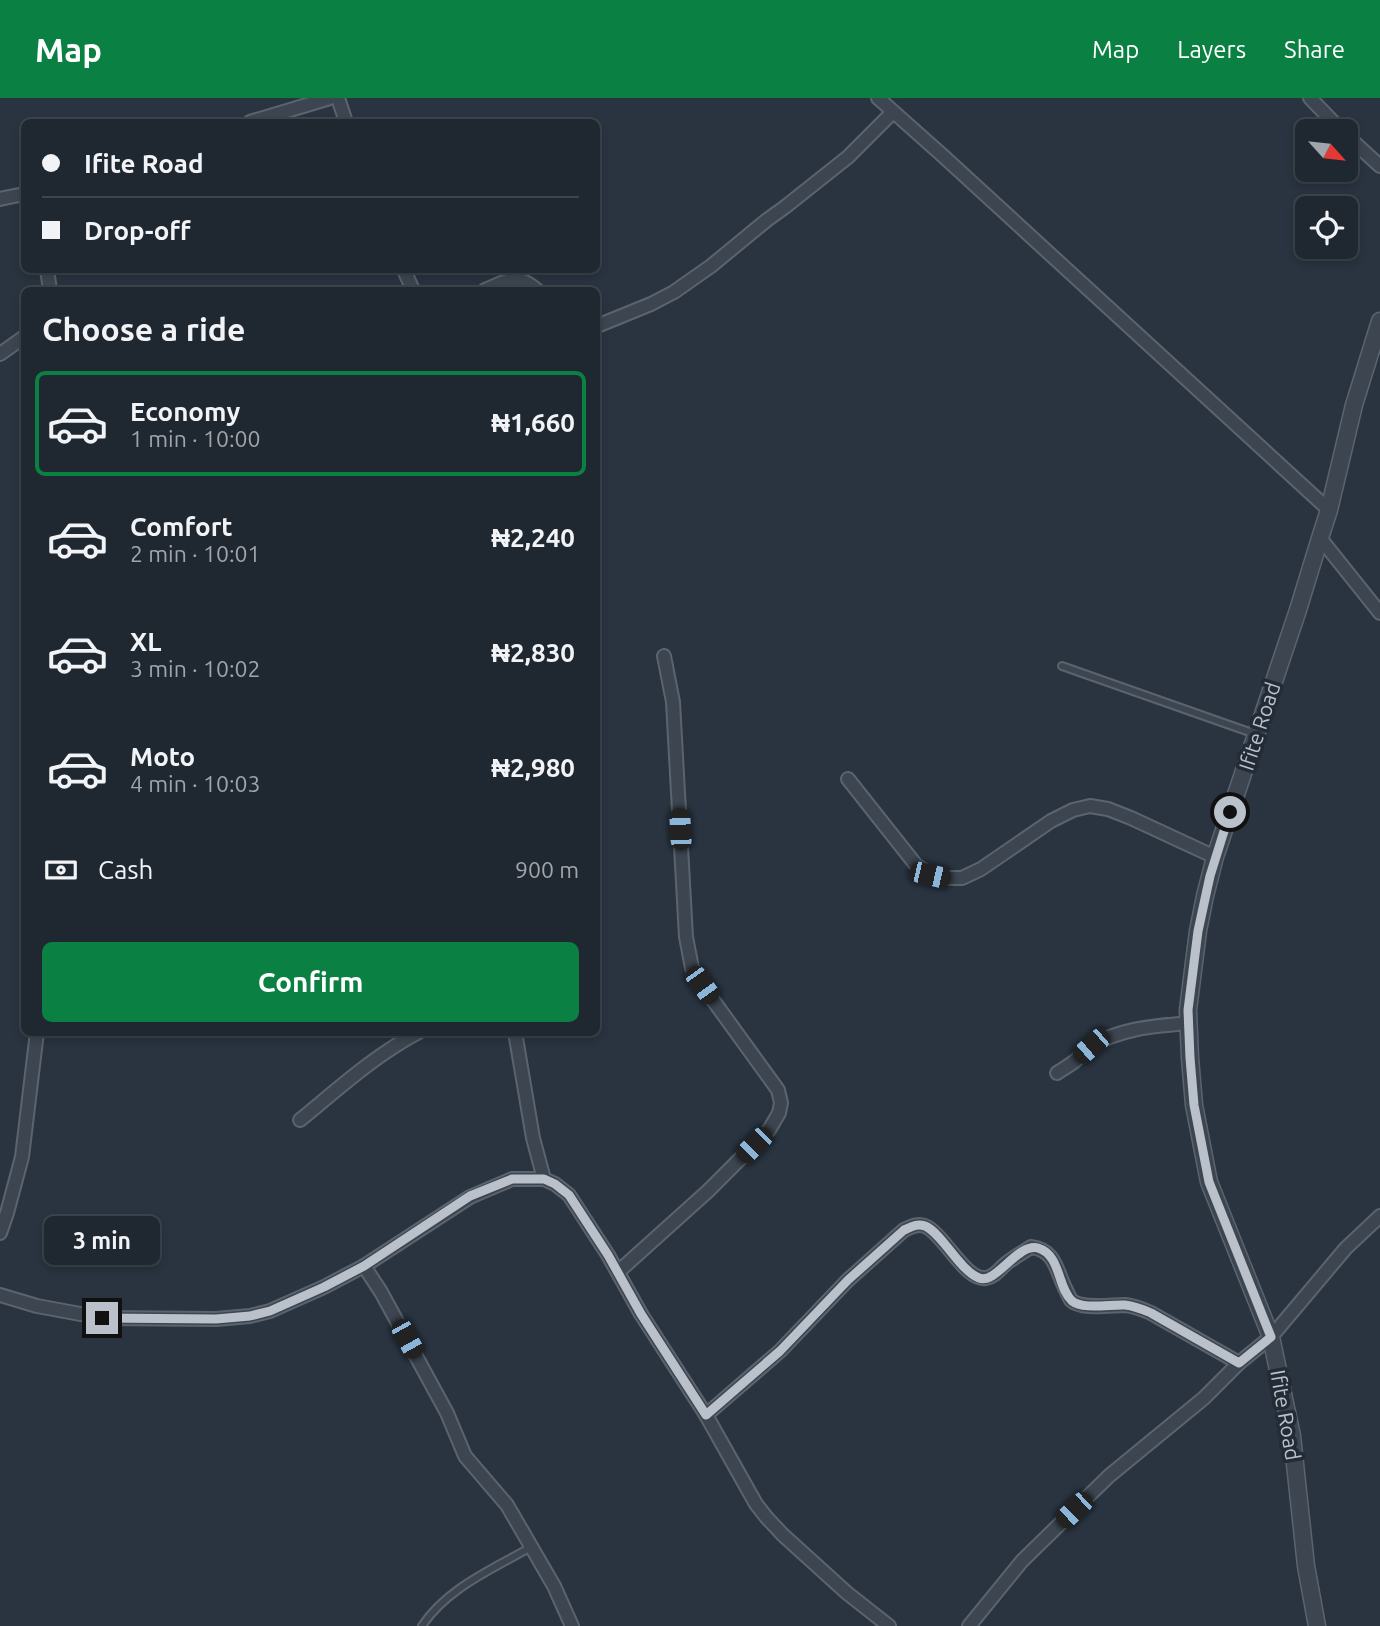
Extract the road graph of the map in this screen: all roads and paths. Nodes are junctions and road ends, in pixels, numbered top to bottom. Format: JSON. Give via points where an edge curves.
{"nodes":[{"id":1,"x":330,"y":98,"type":"edge"},
{"id":2,"x":338,"y":98,"type":"edge"},
{"id":3,"x":878,"y":98,"type":"edge"},
{"id":4,"x":1310,"y":98,"type":"edge"},
{"id":5,"x":894,"y":112,"type":"junction"},
{"id":6,"x":260,"y":119,"type":"edge"},
{"id":7,"x":345,"y":119,"type":"edge"},
{"id":8,"x":1330,"y":119,"type":"edge"},
{"id":9,"x":1358,"y":146,"type":"edge"},
{"id":10,"x":1380,"y":166,"type":"edge"},
{"id":11,"x":21,"y":195,"type":"edge"},
{"id":12,"x":0,"y":199,"type":"edge"},
{"id":13,"x":492,"y":287,"type":"edge"},
{"id":14,"x":533,"y":287,"type":"edge"},
{"id":15,"x":1380,"y":321,"type":"edge"},
{"id":16,"x":600,"y":325,"type":"edge"},
{"id":17,"x":21,"y":339,"type":"edge"},
{"id":18,"x":0,"y":354,"type":"edge"},
{"id":19,"x":1329,"y":510,"type":"junction"},
{"id":20,"x":1320,"y":538,"type":"junction"},
{"id":21,"x":1380,"y":613,"type":"edge"},
{"id":22,"x":664,"y":656,"type":"dead end"},
{"id":23,"x":1062,"y":666,"type":"dead end"},
{"id":24,"x":1257,"y":735,"type":"junction"},
{"id":25,"x":848,"y":779,"type":"dead end"},
{"id":26,"x":1215,"y":857,"type":"junction"},
{"id":27,"x":1189,"y":1023,"type":"junction"},
{"id":28,"x":37,"y":1036,"type":"edge"},
{"id":29,"x":412,"y":1036,"type":"edge"},
{"id":30,"x":516,"y":1036,"type":"edge"},
{"id":31,"x":1057,"y":1073,"type":"dead end"},
{"id":32,"x":300,"y":1120,"type":"dead end"},
{"id":33,"x":544,"y":1179,"type":"junction"},
{"id":34,"x":1380,"y":1216,"type":"edge"},
{"id":35,"x":0,"y":1233,"type":"edge"},
{"id":36,"x":364,"y":1266,"type":"junction"},
{"id":37,"x":618,"y":1272,"type":"junction"},
{"id":38,"x":0,"y":1294,"type":"edge"},
{"id":39,"x":1271,"y":1337,"type":"junction"},
{"id":40,"x":1239,"y":1363,"type":"junction"},
{"id":41,"x":706,"y":1415,"type":"junction"},
{"id":42,"x":531,"y":1547,"type":"junction"},
{"id":43,"x":422,"y":1626,"type":"edge"},
{"id":44,"x":572,"y":1626,"type":"edge"},
{"id":45,"x":889,"y":1626,"type":"edge"},
{"id":46,"x":969,"y":1626,"type":"edge"},
{"id":47,"x":1317,"y":1626,"type":"edge"}],
"edges":[{"from":1,"to":6,"type":"street"},
{"from":2,"to":7,"type":"street"},
{"from":3,"to":5,"type":"street"},
{"from":4,"to":8,"type":"street"},
{"from":5,"to":16,"type":"street","via":[[848,156],[711,266],[652,304]]},
{"from":5,"to":19,"type":"street"},
{"from":9,"to":10,"type":"street"},
{"from":11,"to":12,"type":"street"},
{"from":13,"to":14,"type":"street","via":[[517,279]]},
{"from":15,"to":19,"type":"street","name":"Ifite Road"},
{"from":17,"to":18,"type":"street"},
{"from":19,"to":20,"type":"street","name":"Ifite Road"},
{"from":20,"to":21,"type":"street"},
{"from":20,"to":24,"type":"street","name":"Ifite Road"},
{"from":22,"to":37,"type":"street","via":[[673,702],[686,937],[692,968],[778,1090],[781,1103],[769,1130]]},
{"from":23,"to":24,"type":"lane"},
{"from":24,"to":26,"type":"street","name":"Ifite Road"},
{"from":25,"to":26,"type":"street","via":[[916,865],[930,875],[962,877],[981,869],[1051,821],[1090,806],[1131,818]]},
{"from":26,"to":27,"type":"street","name":"Ifite Road","via":[[1198,931]]},
{"from":27,"to":31,"type":"street","via":[[1132,1030],[1109,1038]]},
{"from":27,"to":39,"type":"street","name":"Ifite Road","via":[[1194,1105],[1209,1182]]},
{"from":28,"to":35,"type":"street","via":[[22,1157]]},
{"from":29,"to":32,"type":"street","via":[[360,1070]]},
{"from":30,"to":33,"type":"street"},
{"from":33,"to":36,"type":"street","via":[[512,1179],[470,1196]]},
{"from":33,"to":37,"type":"street","via":[[569,1195]]},
{"from":34,"to":39,"type":"street","via":[[1346,1248]]},
{"from":36,"to":38,"type":"street","via":[[270,1311],[216,1319],[102,1318]]},
{"from":36,"to":42,"type":"street","via":[[447,1413],[465,1457],[507,1504]]},
{"from":37,"to":41,"type":"street"},
{"from":39,"to":40,"type":"street"},
{"from":39,"to":47,"type":"street","name":"Ifite Road","via":[[1292,1436]]},
{"from":40,"to":41,"type":"street","via":[[1137,1307],[1081,1306],[1071,1300],[1055,1263],[1040,1248],[1031,1247],[984,1279],[967,1269],[933,1232],[915,1225],[848,1280],[780,1351]]},
{"from":40,"to":46,"type":"street","via":[[1109,1476],[1022,1562]]},
{"from":41,"to":45,"type":"street","via":[[767,1518],[846,1593]]},
{"from":42,"to":43,"type":"lane","via":[[462,1586]]},
{"from":42,"to":44,"type":"street"}]}
